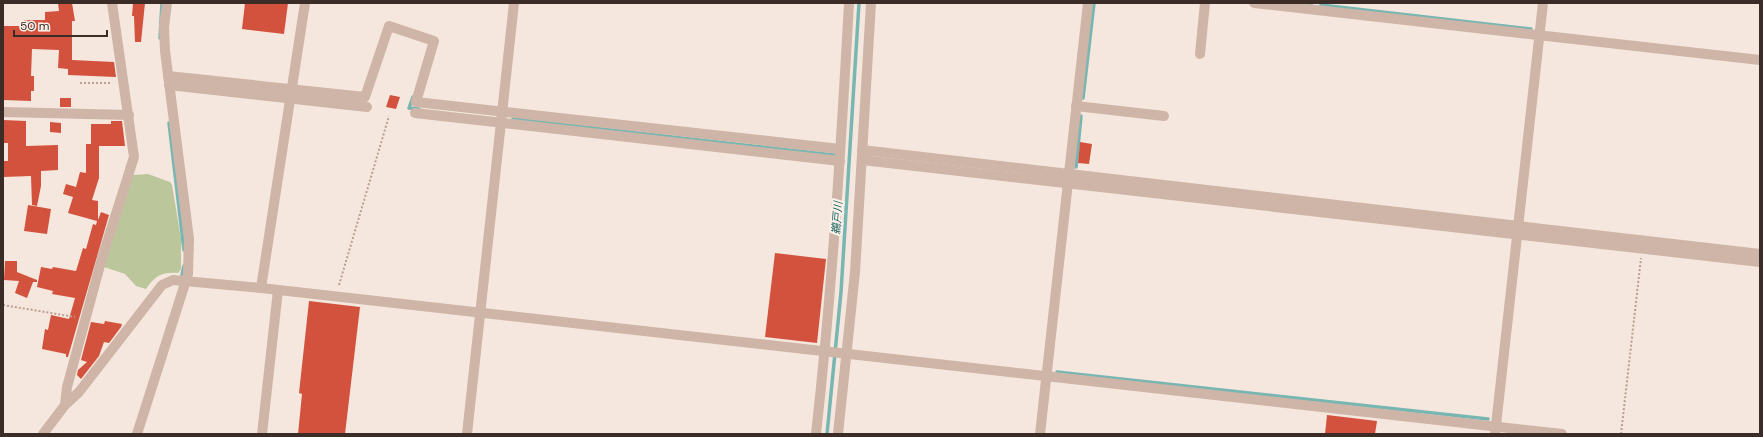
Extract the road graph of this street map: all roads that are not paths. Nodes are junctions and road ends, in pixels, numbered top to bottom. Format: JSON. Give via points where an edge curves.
{"nodes":[{"id":1,"x":112,"y":3,"type":"edge"},
{"id":2,"x":166,"y":3,"type":"edge"},
{"id":3,"x":305,"y":3,"type":"edge"},
{"id":4,"x":514,"y":3,"type":"edge"},
{"id":5,"x":849,"y":3,"type":"edge"},
{"id":6,"x":871,"y":3,"type":"edge"},
{"id":7,"x":1088,"y":3,"type":"edge"},
{"id":8,"x":1205,"y":3,"type":"edge"},
{"id":9,"x":1254,"y":3,"type":"edge"},
{"id":10,"x":1543,"y":3,"type":"edge"},
{"id":11,"x":1316,"y":6,"type":"edge"},
{"id":12,"x":1539,"y":36,"type":"junction"},
{"id":13,"x":1200,"y":54,"type":"dead end"},
{"id":14,"x":1760,"y":60,"type":"edge"},
{"id":15,"x":169,"y":80,"type":"junction"},
{"id":16,"x":292,"y":88,"type":"junction"},
{"id":17,"x":290,"y":98,"type":"junction"},
{"id":18,"x":1076,"y":106,"type":"junction"},
{"id":19,"x":367,"y":107,"type":"dead end"},
{"id":20,"x":3,"y":112,"type":"edge"},
{"id":21,"x":415,"y":113,"type":"dead end"},
{"id":22,"x":129,"y":115,"type":"junction"},
{"id":23,"x":1164,"y":116,"type":"dead end"},
{"id":24,"x":502,"y":118,"type":"junction"},
{"id":25,"x":840,"y":150,"type":"junction"},
{"id":26,"x":862,"y":155,"type":"junction"},
{"id":27,"x":840,"y":161,"type":"junction"},
{"id":28,"x":1068,"y":179,"type":"junction"},
{"id":29,"x":1518,"y":230,"type":"junction"},
{"id":30,"x":1760,"y":254,"type":"edge"},
{"id":31,"x":1760,"y":262,"type":"edge"},
{"id":32,"x":186,"y":281,"type":"junction"},
{"id":33,"x":261,"y":288,"type":"junction"},
{"id":34,"x":278,"y":290,"type":"junction"},
{"id":35,"x":480,"y":314,"type":"junction"},
{"id":36,"x":827,"y":351,"type":"junction"},
{"id":37,"x":845,"y":353,"type":"junction"},
{"id":38,"x":1046,"y":376,"type":"junction"},
{"id":39,"x":64,"y":405,"type":"junction"},
{"id":40,"x":1495,"y":430,"type":"edge"},
{"id":41,"x":43,"y":434,"type":"edge"},
{"id":42,"x":137,"y":434,"type":"edge"},
{"id":43,"x":262,"y":434,"type":"edge"},
{"id":44,"x":467,"y":434,"type":"edge"},
{"id":45,"x":816,"y":434,"type":"edge"},
{"id":46,"x":838,"y":434,"type":"edge"},
{"id":47,"x":1040,"y":434,"type":"edge"},
{"id":48,"x":1562,"y":434,"type":"edge"}],
"edges":[{"from":1,"to":22,"type":"street"},
{"from":2,"to":15,"type":"street","via":[[164,27]]},
{"from":3,"to":16,"type":"street"},
{"from":4,"to":24,"type":"street"},
{"from":5,"to":25,"type":"street"},
{"from":6,"to":26,"type":"street"},
{"from":7,"to":18,"type":"street"},
{"from":8,"to":13,"type":"street"},
{"from":9,"to":11,"type":"street"},
{"from":10,"to":12,"type":"street"},
{"from":11,"to":12,"type":"street"},
{"from":12,"to":14,"type":"street"},
{"from":12,"to":29,"type":"street"},
{"from":15,"to":16,"type":"street"},
{"from":15,"to":17,"type":"street"},
{"from":15,"to":32,"type":"street","via":[[189,239]]},
{"from":16,"to":17,"type":"street"},
{"from":16,"to":24,"type":"street","via":[[365,97],[389,26],[434,40],[416,102]]},
{"from":17,"to":19,"type":"street"},
{"from":17,"to":33,"type":"street"},
{"from":18,"to":23,"type":"street"},
{"from":18,"to":28,"type":"street"},
{"from":20,"to":22,"type":"street"},
{"from":21,"to":24,"type":"street"},
{"from":22,"to":39,"type":"street","via":[[134,157],[102,258]]},
{"from":24,"to":25,"type":"street"},
{"from":24,"to":27,"type":"street"},
{"from":24,"to":35,"type":"street"},
{"from":25,"to":27,"type":"street"},
{"from":26,"to":28,"type":"street"},
{"from":26,"to":37,"type":"street","via":[[855,272]]},
{"from":27,"to":36,"type":"street"},
{"from":28,"to":29,"type":"street"},
{"from":28,"to":38,"type":"street"},
{"from":29,"to":30,"type":"street"},
{"from":29,"to":31,"type":"street"},
{"from":29,"to":40,"type":"street"},
{"from":32,"to":33,"type":"street"},
{"from":32,"to":39,"type":"street","via":[[173,280],[162,285],[79,392]]},
{"from":32,"to":42,"type":"street"},
{"from":33,"to":34,"type":"street"},
{"from":34,"to":35,"type":"street"},
{"from":34,"to":43,"type":"street"},
{"from":35,"to":36,"type":"street"},
{"from":35,"to":44,"type":"street"},
{"from":36,"to":37,"type":"street"},
{"from":36,"to":45,"type":"street"},
{"from":37,"to":38,"type":"street"},
{"from":37,"to":46,"type":"street"},
{"from":38,"to":40,"type":"street"},
{"from":38,"to":47,"type":"street"},
{"from":39,"to":41,"type":"street"},
{"from":40,"to":48,"type":"street"}]}
